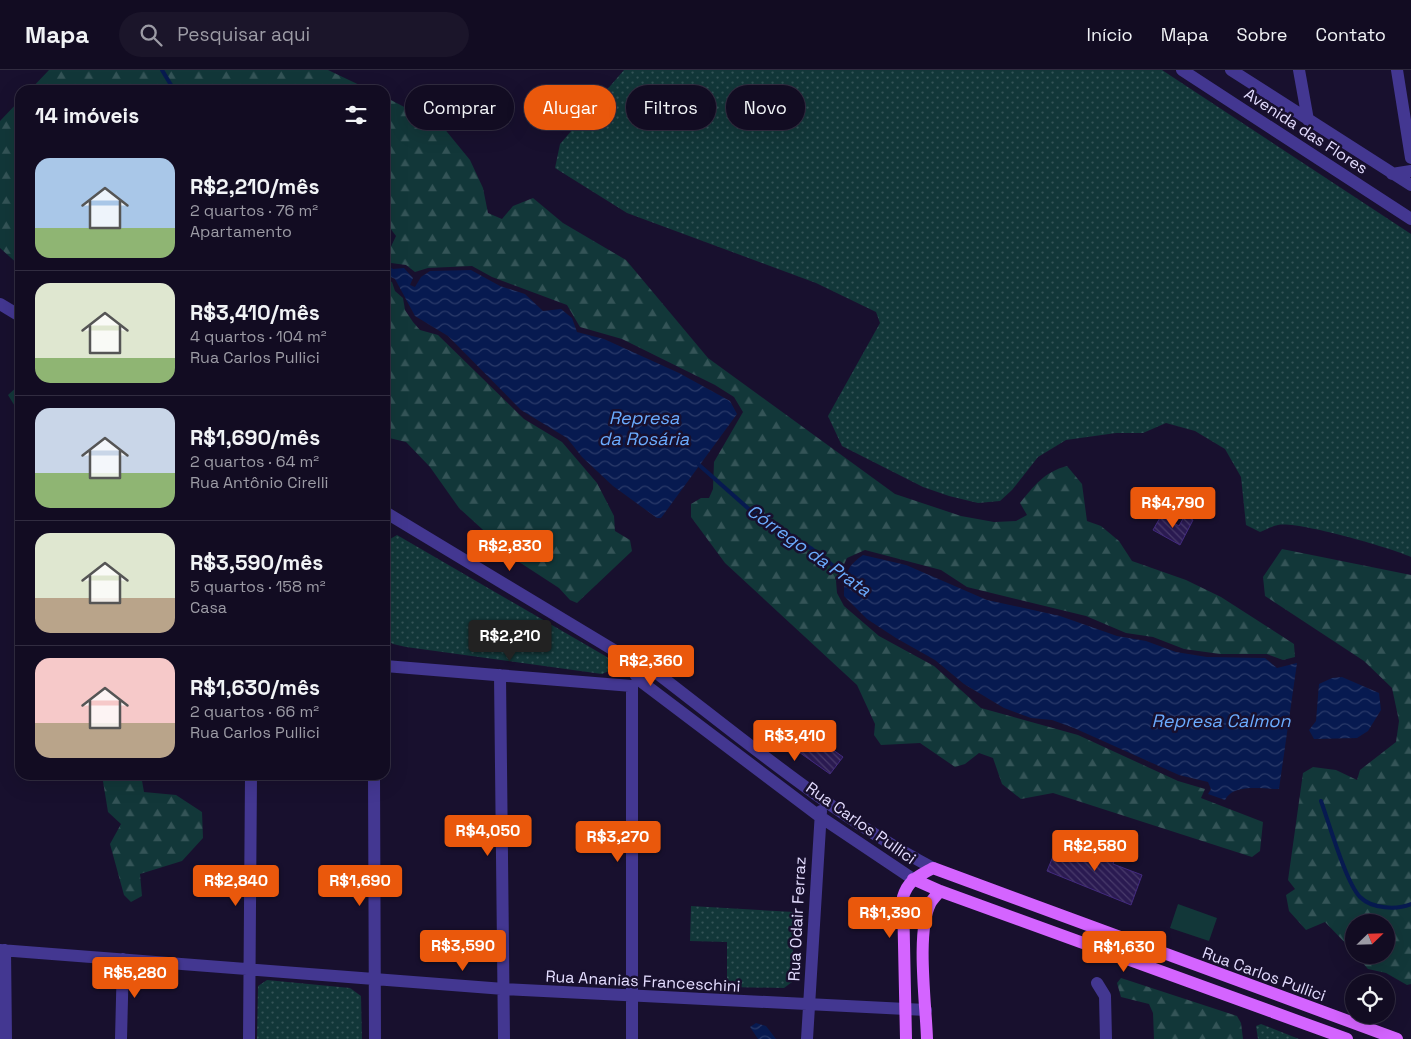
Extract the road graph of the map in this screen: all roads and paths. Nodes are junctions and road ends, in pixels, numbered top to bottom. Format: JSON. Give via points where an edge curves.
{"nodes":[{"id":1,"x":1182,"y":70,"type":"edge"},
{"id":2,"x":1233,"y":70,"type":"edge"},
{"id":3,"x":1299,"y":70,"type":"edge"},
{"id":4,"x":1397,"y":70,"type":"edge"},
{"id":5,"x":1308,"y":120,"type":"junction"},
{"id":6,"x":1411,"y":158,"type":"edge"},
{"id":7,"x":1411,"y":171,"type":"edge"},
{"id":8,"x":1392,"y":174,"type":"junction"},
{"id":9,"x":1411,"y":185,"type":"edge"},
{"id":10,"x":1411,"y":219,"type":"edge"},
{"id":11,"x":0,"y":304,"type":"edge"},
{"id":12,"x":15,"y":313,"type":"edge"},
{"id":13,"x":390,"y":515,"type":"edge"},
{"id":14,"x":622,"y":655,"type":"junction"},
{"id":15,"x":390,"y":666,"type":"edge"},
{"id":16,"x":650,"y":668,"type":"junction"},
{"id":17,"x":500,"y":675,"type":"junction"},
{"id":18,"x":635,"y":683,"type":"junction"},
{"id":19,"x":251,"y":780,"type":"edge"},
{"id":20,"x":374,"y":780,"type":"edge"},
{"id":21,"x":824,"y":801,"type":"junction"},
{"id":22,"x":820,"y":816,"type":"junction"},
{"id":23,"x":933,"y":868,"type":"junction"},
{"id":24,"x":913,"y":879,"type":"junction"},
{"id":25,"x":940,"y":891,"type":"junction"},
{"id":26,"x":3,"y":950,"type":"edge"},
{"id":27,"x":122,"y":959,"type":"junction"},
{"id":28,"x":249,"y":969,"type":"junction"},
{"id":29,"x":374,"y":978,"type":"junction"},
{"id":30,"x":1096,"y":983,"type":"dead end"},
{"id":31,"x":504,"y":989,"type":"junction"},
{"id":32,"x":631,"y":997,"type":"junction"},
{"id":33,"x":808,"y":1006,"type":"junction"},
{"id":34,"x":905,"y":1010,"type":"junction"},
{"id":35,"x":926,"y":1010,"type":"junction"},
{"id":36,"x":6,"y":1039,"type":"edge"},
{"id":37,"x":121,"y":1039,"type":"edge"},
{"id":38,"x":250,"y":1039,"type":"edge"},
{"id":39,"x":374,"y":1039,"type":"edge"},
{"id":40,"x":504,"y":1039,"type":"edge"},
{"id":41,"x":632,"y":1039,"type":"edge"},
{"id":42,"x":807,"y":1039,"type":"edge"},
{"id":43,"x":906,"y":1039,"type":"edge"},
{"id":44,"x":927,"y":1039,"type":"edge"},
{"id":45,"x":1106,"y":1039,"type":"edge"},
{"id":46,"x":1347,"y":1039,"type":"edge"},
{"id":47,"x":1398,"y":1039,"type":"edge"}],
"edges":[{"from":1,"to":10,"type":"street","name":"Avenida das Flores"},
{"from":2,"to":5,"type":"street","name":"Avenida das Flores"},
{"from":3,"to":5,"type":"street"},
{"from":4,"to":6,"type":"street"},
{"from":5,"to":8,"type":"street","name":"Avenida das Flores"},
{"from":7,"to":8,"type":"street"},
{"from":8,"to":9,"type":"street","name":"Avenida das Flores"},
{"from":11,"to":12,"type":"street"},
{"from":13,"to":14,"type":"street"},
{"from":14,"to":16,"type":"street","name":"Rua Carlos Pullici"},
{"from":14,"to":18,"type":"street","name":"Rua Carlos Pullici"},
{"from":15,"to":17,"type":"street"},
{"from":16,"to":18,"type":"street"},
{"from":16,"to":21,"type":"street","name":"Rua Carlos Pullici"},
{"from":17,"to":18,"type":"street"},
{"from":17,"to":31,"type":"street"},
{"from":18,"to":22,"type":"street","name":"Rua Carlos Pullici"},
{"from":18,"to":32,"type":"street"},
{"from":19,"to":28,"type":"street"},
{"from":20,"to":29,"type":"street"},
{"from":21,"to":22,"type":"street","name":"Rua Odair Ferraz"},
{"from":21,"to":23,"type":"street","name":"Rua Carlos Pullici","via":[[892,846]]},
{"from":22,"to":24,"type":"street","name":"Rua Carlos Pullici"},
{"from":22,"to":33,"type":"street","name":"Rua Odair Ferraz"},
{"from":23,"to":24,"type":"main road"},
{"from":23,"to":47,"type":"main road","name":"Rua Carlos Pullici"},
{"from":24,"to":25,"type":"main road","name":"Rua Carlos Pullici"},
{"from":24,"to":34,"type":"main road","via":[[906,886],[903,897]]},
{"from":25,"to":35,"type":"main road","via":[[930,903],[925,920]]},
{"from":25,"to":46,"type":"main road","name":"Rua Carlos Pullici"},
{"from":26,"to":27,"type":"street","name":"Rua Ananias Franceschini"},
{"from":26,"to":36,"type":"street"},
{"from":27,"to":28,"type":"street","name":"Rua Ananias Franceschini"},
{"from":27,"to":37,"type":"street"},
{"from":28,"to":29,"type":"street","name":"Rua Ananias Franceschini"},
{"from":28,"to":38,"type":"street"},
{"from":29,"to":31,"type":"street","name":"Rua Ananias Franceschini"},
{"from":29,"to":39,"type":"street"},
{"from":30,"to":45,"type":"street","via":[[1105,996]]},
{"from":31,"to":32,"type":"street","name":"Rua Ananias Franceschini"},
{"from":31,"to":40,"type":"street"},
{"from":32,"to":33,"type":"street","name":"Rua Ananias Franceschini"},
{"from":32,"to":41,"type":"street"},
{"from":33,"to":34,"type":"street","name":"Rua Ananias Franceschini"},
{"from":33,"to":42,"type":"street","name":"Rua Odair Ferraz"},
{"from":34,"to":35,"type":"street","name":"Rua Ananias Franceschini"},
{"from":34,"to":43,"type":"main road"},
{"from":35,"to":44,"type":"main road"}]}
